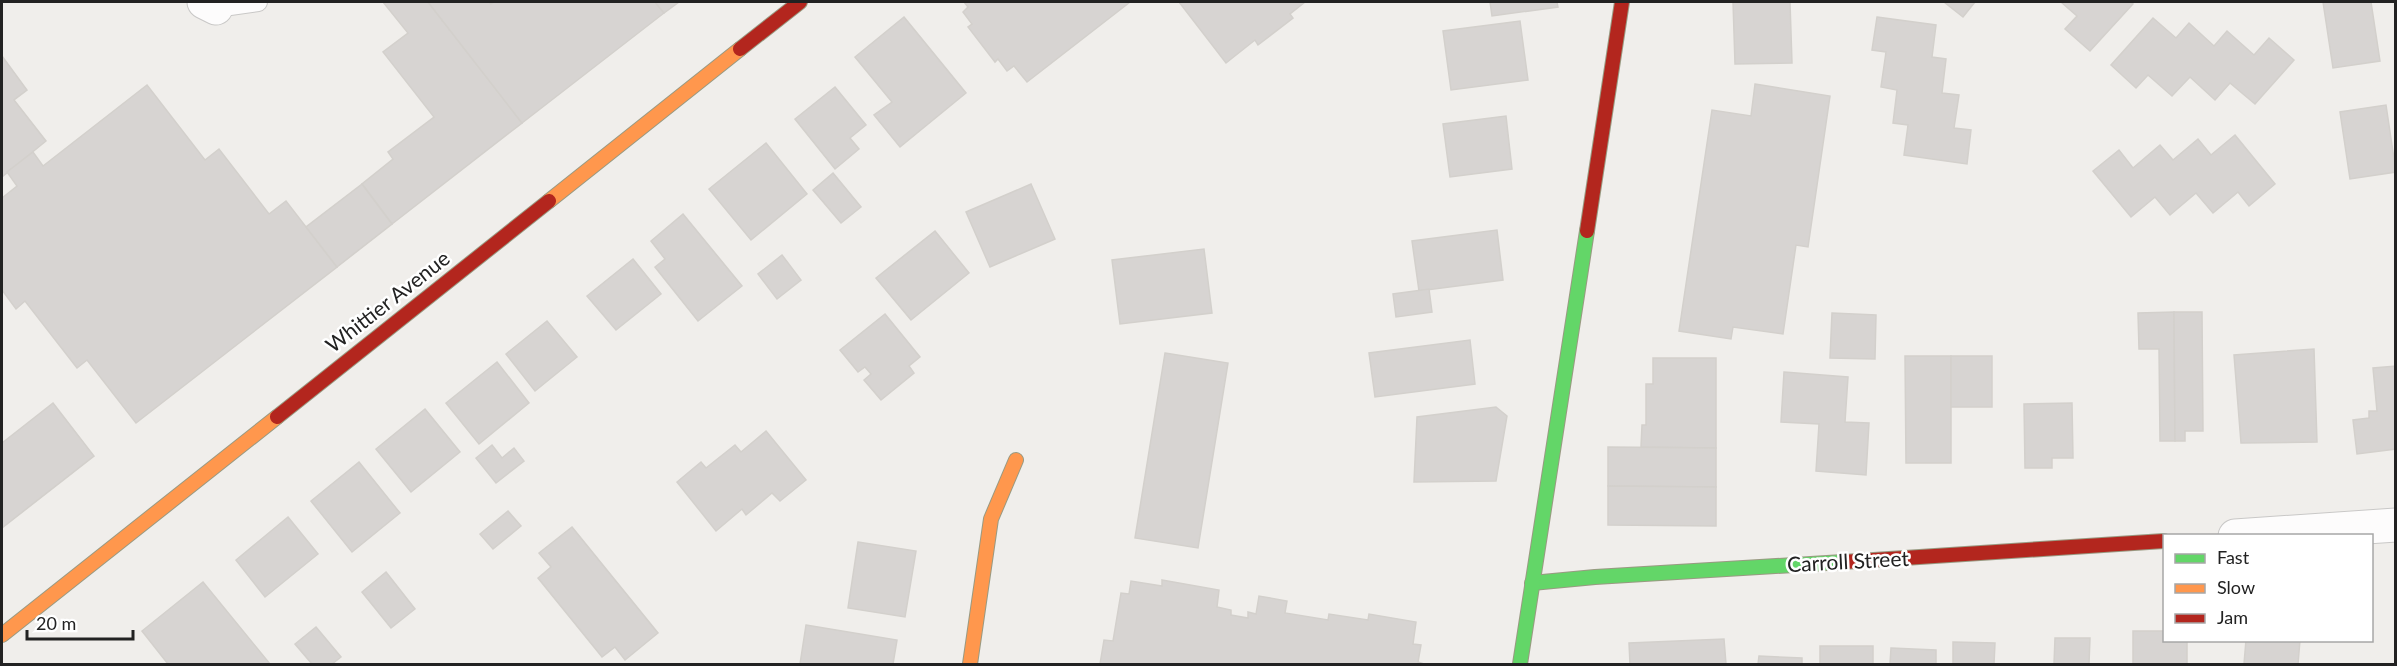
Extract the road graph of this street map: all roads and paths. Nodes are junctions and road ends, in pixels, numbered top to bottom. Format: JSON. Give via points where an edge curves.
{"nodes":[{"id":1,"x":258,"y":2,"type":"edge"},
{"id":2,"x":800,"y":2,"type":"edge"},
{"id":3,"x":1622,"y":2,"type":"edge"},
{"id":4,"x":210,"y":5,"type":"edge"},
{"id":5,"x":1016,"y":460,"type":"dead end"},
{"id":6,"x":2396,"y":525,"type":"edge"},
{"id":7,"x":2264,"y":534,"type":"edge"},
{"id":8,"x":2163,"y":541,"type":"edge"},
{"id":9,"x":1532,"y":582,"type":"junction"},
{"id":10,"x":2,"y":635,"type":"edge"},
{"id":11,"x":970,"y":664,"type":"edge"},
{"id":12,"x":1520,"y":664,"type":"edge"}],
"edges":[{"from":1,"to":4,"type":"lane"},
{"from":2,"to":10,"type":"street","name":"Whittier Avenue"},
{"from":3,"to":9,"type":"street"},
{"from":5,"to":11,"type":"street","via":[[991,519]]},
{"from":6,"to":7,"type":"street"},
{"from":8,"to":9,"type":"street","name":"Carroll Street"},
{"from":9,"to":12,"type":"street"}]}
